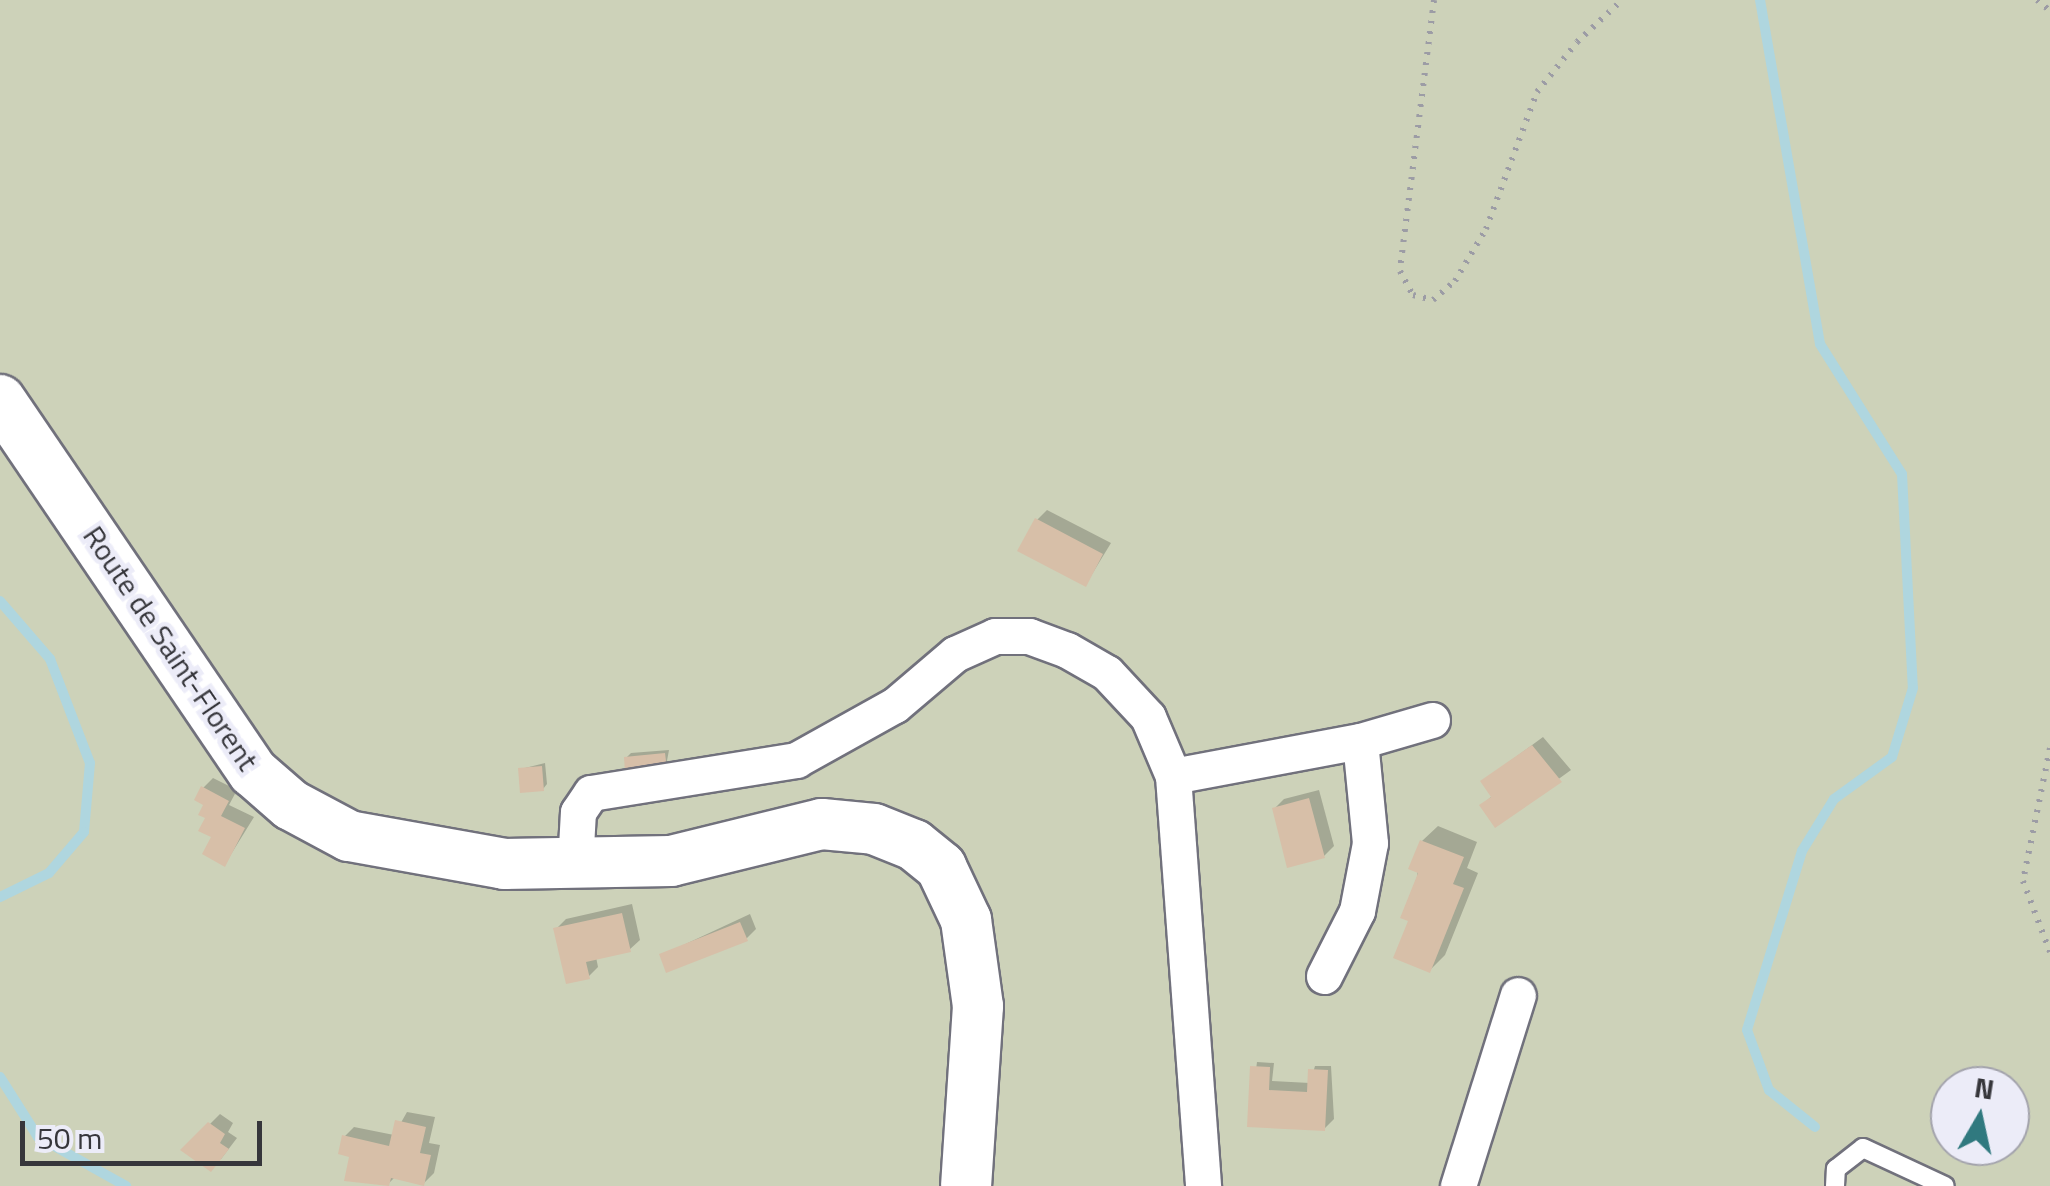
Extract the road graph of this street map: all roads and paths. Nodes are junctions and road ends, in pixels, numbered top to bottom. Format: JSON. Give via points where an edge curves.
{"nodes":[{"id":1,"x":1434,"y":0,"type":"edge"},
{"id":2,"x":1622,"y":0,"type":"edge"},
{"id":3,"x":2038,"y":0,"type":"edge"},
{"id":4,"x":2050,"y":11,"type":"edge"},
{"id":5,"x":0,"y":400,"type":"edge"},
{"id":6,"x":1432,"y":720,"type":"dead end"},
{"id":7,"x":1360,"y":740,"type":"junction"},
{"id":8,"x":2050,"y":748,"type":"edge"},
{"id":9,"x":1173,"y":776,"type":"junction"},
{"id":10,"x":575,"y":865,"type":"junction"},
{"id":11,"x":2050,"y":952,"type":"edge"},
{"id":12,"x":1324,"y":976,"type":"dead end"},
{"id":13,"x":1518,"y":995,"type":"dead end"},
{"id":14,"x":966,"y":1186,"type":"edge"},
{"id":15,"x":1203,"y":1186,"type":"edge"},
{"id":16,"x":1458,"y":1186,"type":"edge"},
{"id":17,"x":1835,"y":1186,"type":"edge"},
{"id":18,"x":1945,"y":1186,"type":"edge"}],
"edges":[{"from":1,"to":2,"type":"path","via":[[1400,271],[1412,296],[1434,300],[1486,229],[1537,92]]},
{"from":3,"to":4,"type":"path"},
{"from":5,"to":10,"type":"main road","name":"Route de Saint-Florent","via":[[253,772],[291,805],[349,836],[504,864]]},
{"from":6,"to":7,"type":"street"},
{"from":7,"to":9,"type":"street"},
{"from":7,"to":12,"type":"street","via":[[1370,843],[1357,911]]},
{"from":8,"to":11,"type":"path","via":[[2023,881]]},
{"from":9,"to":10,"type":"street","via":[[1148,717],[1106,673],[1042,641],[995,636],[955,654],[895,705],[796,760],[591,793],[578,812]]},
{"from":9,"to":15,"type":"street","via":[[1195,1146]]},
{"from":10,"to":14,"type":"main road","name":"Route de Saint-Florent","via":[[671,862],[822,824],[874,829],[928,856],[941,867],[966,920],[978,1006]]},
{"from":13,"to":16,"type":"street"},
{"from":17,"to":18,"type":"lane","via":[[1836,1169],[1864,1148]]}]}
